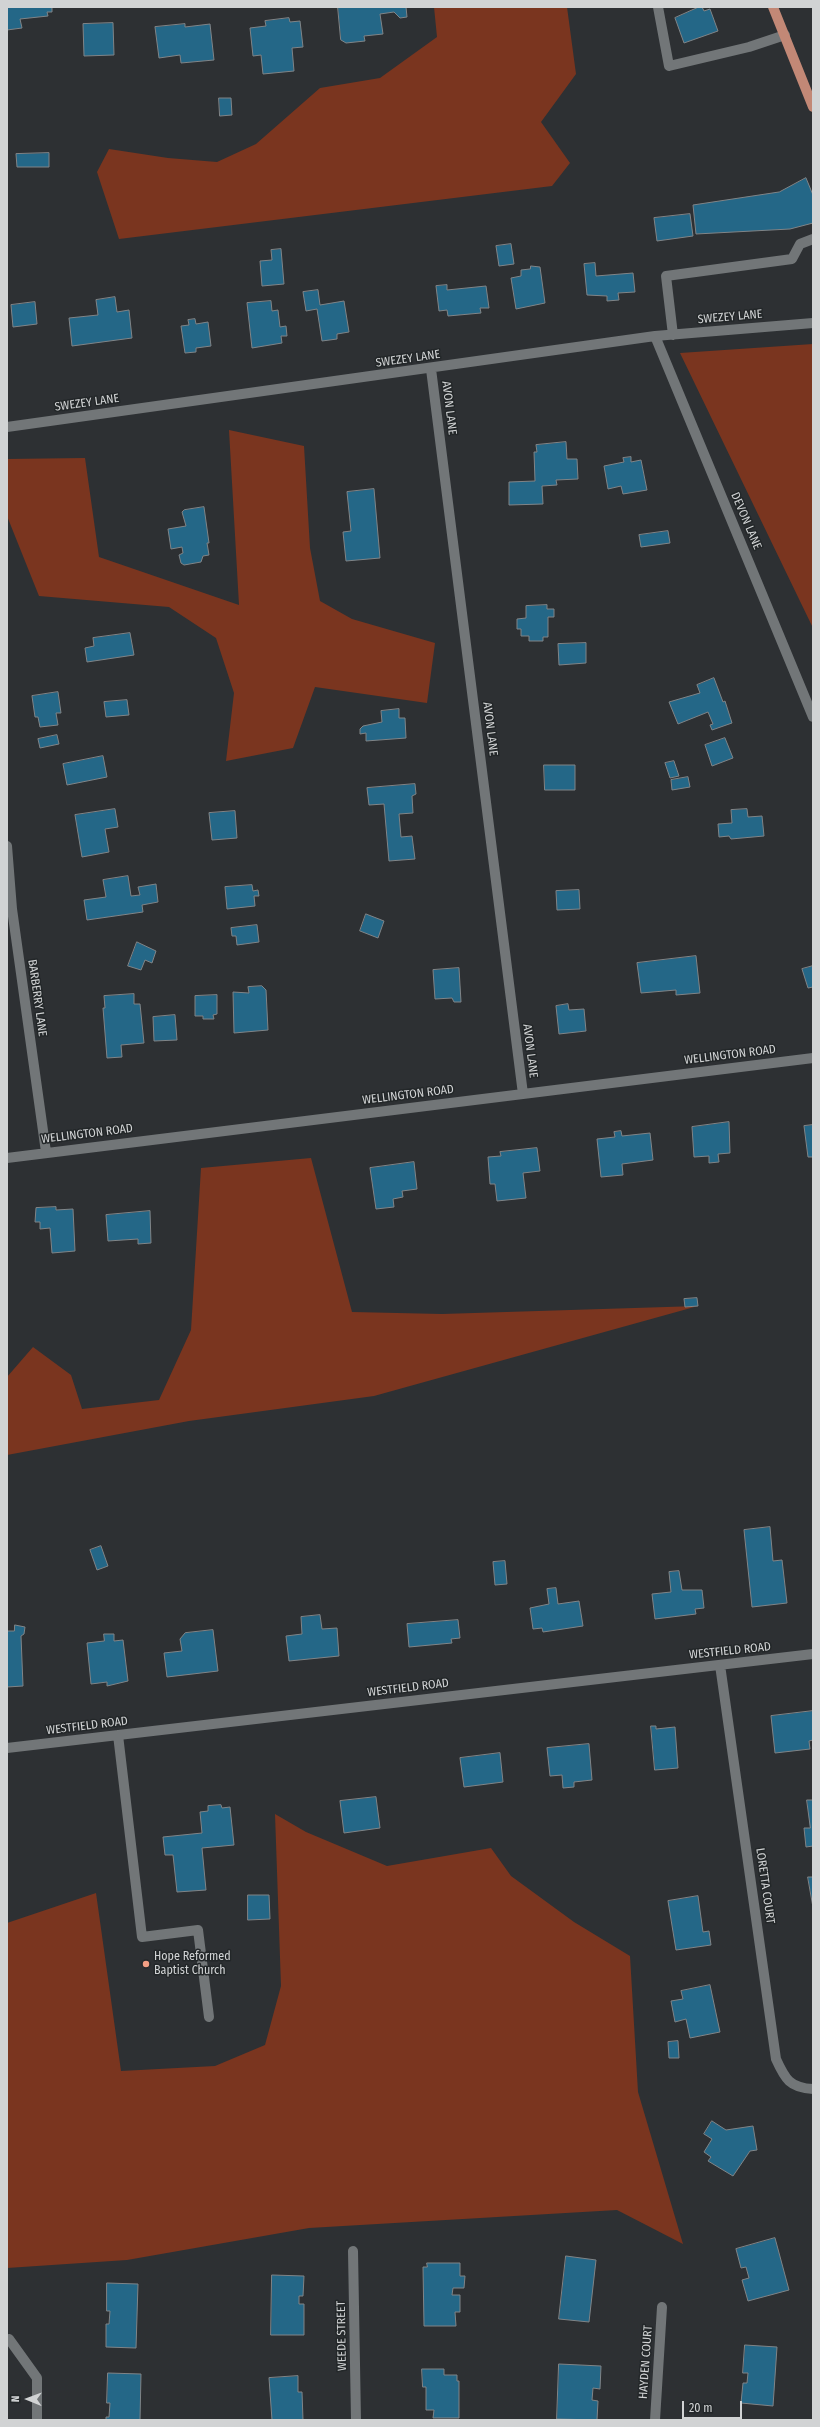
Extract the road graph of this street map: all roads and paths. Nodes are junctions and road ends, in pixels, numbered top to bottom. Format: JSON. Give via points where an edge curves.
{"nodes":[{"id":1,"x":658,"y":7,"type":"edge"},
{"id":2,"x":772,"y":7,"type":"edge"},
{"id":3,"x":785,"y":35,"type":"junction"},
{"id":4,"x":813,"y":108,"type":"edge"},
{"id":5,"x":813,"y":239,"type":"edge"},
{"id":6,"x":813,"y":323,"type":"edge"},
{"id":7,"x":674,"y":335,"type":"junction"},
{"id":8,"x":654,"y":336,"type":"junction"},
{"id":9,"x":431,"y":368,"type":"junction"},
{"id":10,"x":7,"y":427,"type":"edge"},
{"id":11,"x":813,"y":717,"type":"edge"},
{"id":12,"x":7,"y":846,"type":"edge"},
{"id":13,"x":813,"y":1058,"type":"edge"},
{"id":14,"x":523,"y":1094,"type":"junction"},
{"id":15,"x":46,"y":1152,"type":"junction"},
{"id":16,"x":7,"y":1158,"type":"edge"},
{"id":17,"x":813,"y":1654,"type":"edge"},
{"id":18,"x":720,"y":1665,"type":"junction"},
{"id":19,"x":118,"y":1735,"type":"junction"},
{"id":20,"x":7,"y":1748,"type":"edge"},
{"id":21,"x":209,"y":2017,"type":"dead end"},
{"id":22,"x":813,"y":2089,"type":"edge"},
{"id":23,"x":354,"y":2251,"type":"dead end"},
{"id":24,"x":662,"y":2307,"type":"dead end"},
{"id":25,"x":10,"y":2339,"type":"dead end"},
{"id":26,"x":37,"y":2420,"type":"edge"},
{"id":27,"x":356,"y":2420,"type":"edge"},
{"id":28,"x":655,"y":2420,"type":"edge"}],
"edges":[{"from":1,"to":3,"type":"street","via":[[669,66]]},
{"from":2,"to":3,"type":"main road"},
{"from":3,"to":4,"type":"main road"},
{"from":5,"to":7,"type":"street","via":[[800,244],[792,260],[666,276]]},
{"from":6,"to":7,"type":"street","name":"SWEZEY LANE"},
{"from":7,"to":8,"type":"street","name":"SWEZEY LANE"},
{"from":8,"to":9,"type":"street","name":"SWEZEY LANE"},
{"from":8,"to":11,"type":"street","name":"DEVON LANE"},
{"from":9,"to":10,"type":"street","name":"SWEZEY LANE"},
{"from":9,"to":14,"type":"street","name":"AVON LANE"},
{"from":12,"to":15,"type":"street","name":"BARBERRY LANE","via":[[12,909]]},
{"from":13,"to":14,"type":"street","name":"WELLINGTON ROAD"},
{"from":14,"to":15,"type":"street","name":"WELLINGTON ROAD"},
{"from":15,"to":16,"type":"street","name":"WELLINGTON ROAD"},
{"from":17,"to":18,"type":"street","name":"WESTFIELD ROAD"},
{"from":18,"to":19,"type":"street","name":"WESTFIELD ROAD"},
{"from":18,"to":22,"type":"street","name":"LORETTA COURT","via":[[776,2059],[784,2076],[793,2084]]},
{"from":19,"to":20,"type":"street","name":"WESTFIELD ROAD"},
{"from":19,"to":21,"type":"street","via":[[142,1937],[198,1930]]},
{"from":23,"to":27,"type":"street","name":"WEEDE STREET"},
{"from":24,"to":28,"type":"street","name":"HAYDEN COURT"},
{"from":25,"to":26,"type":"street","via":[[37,2378]]}]}
